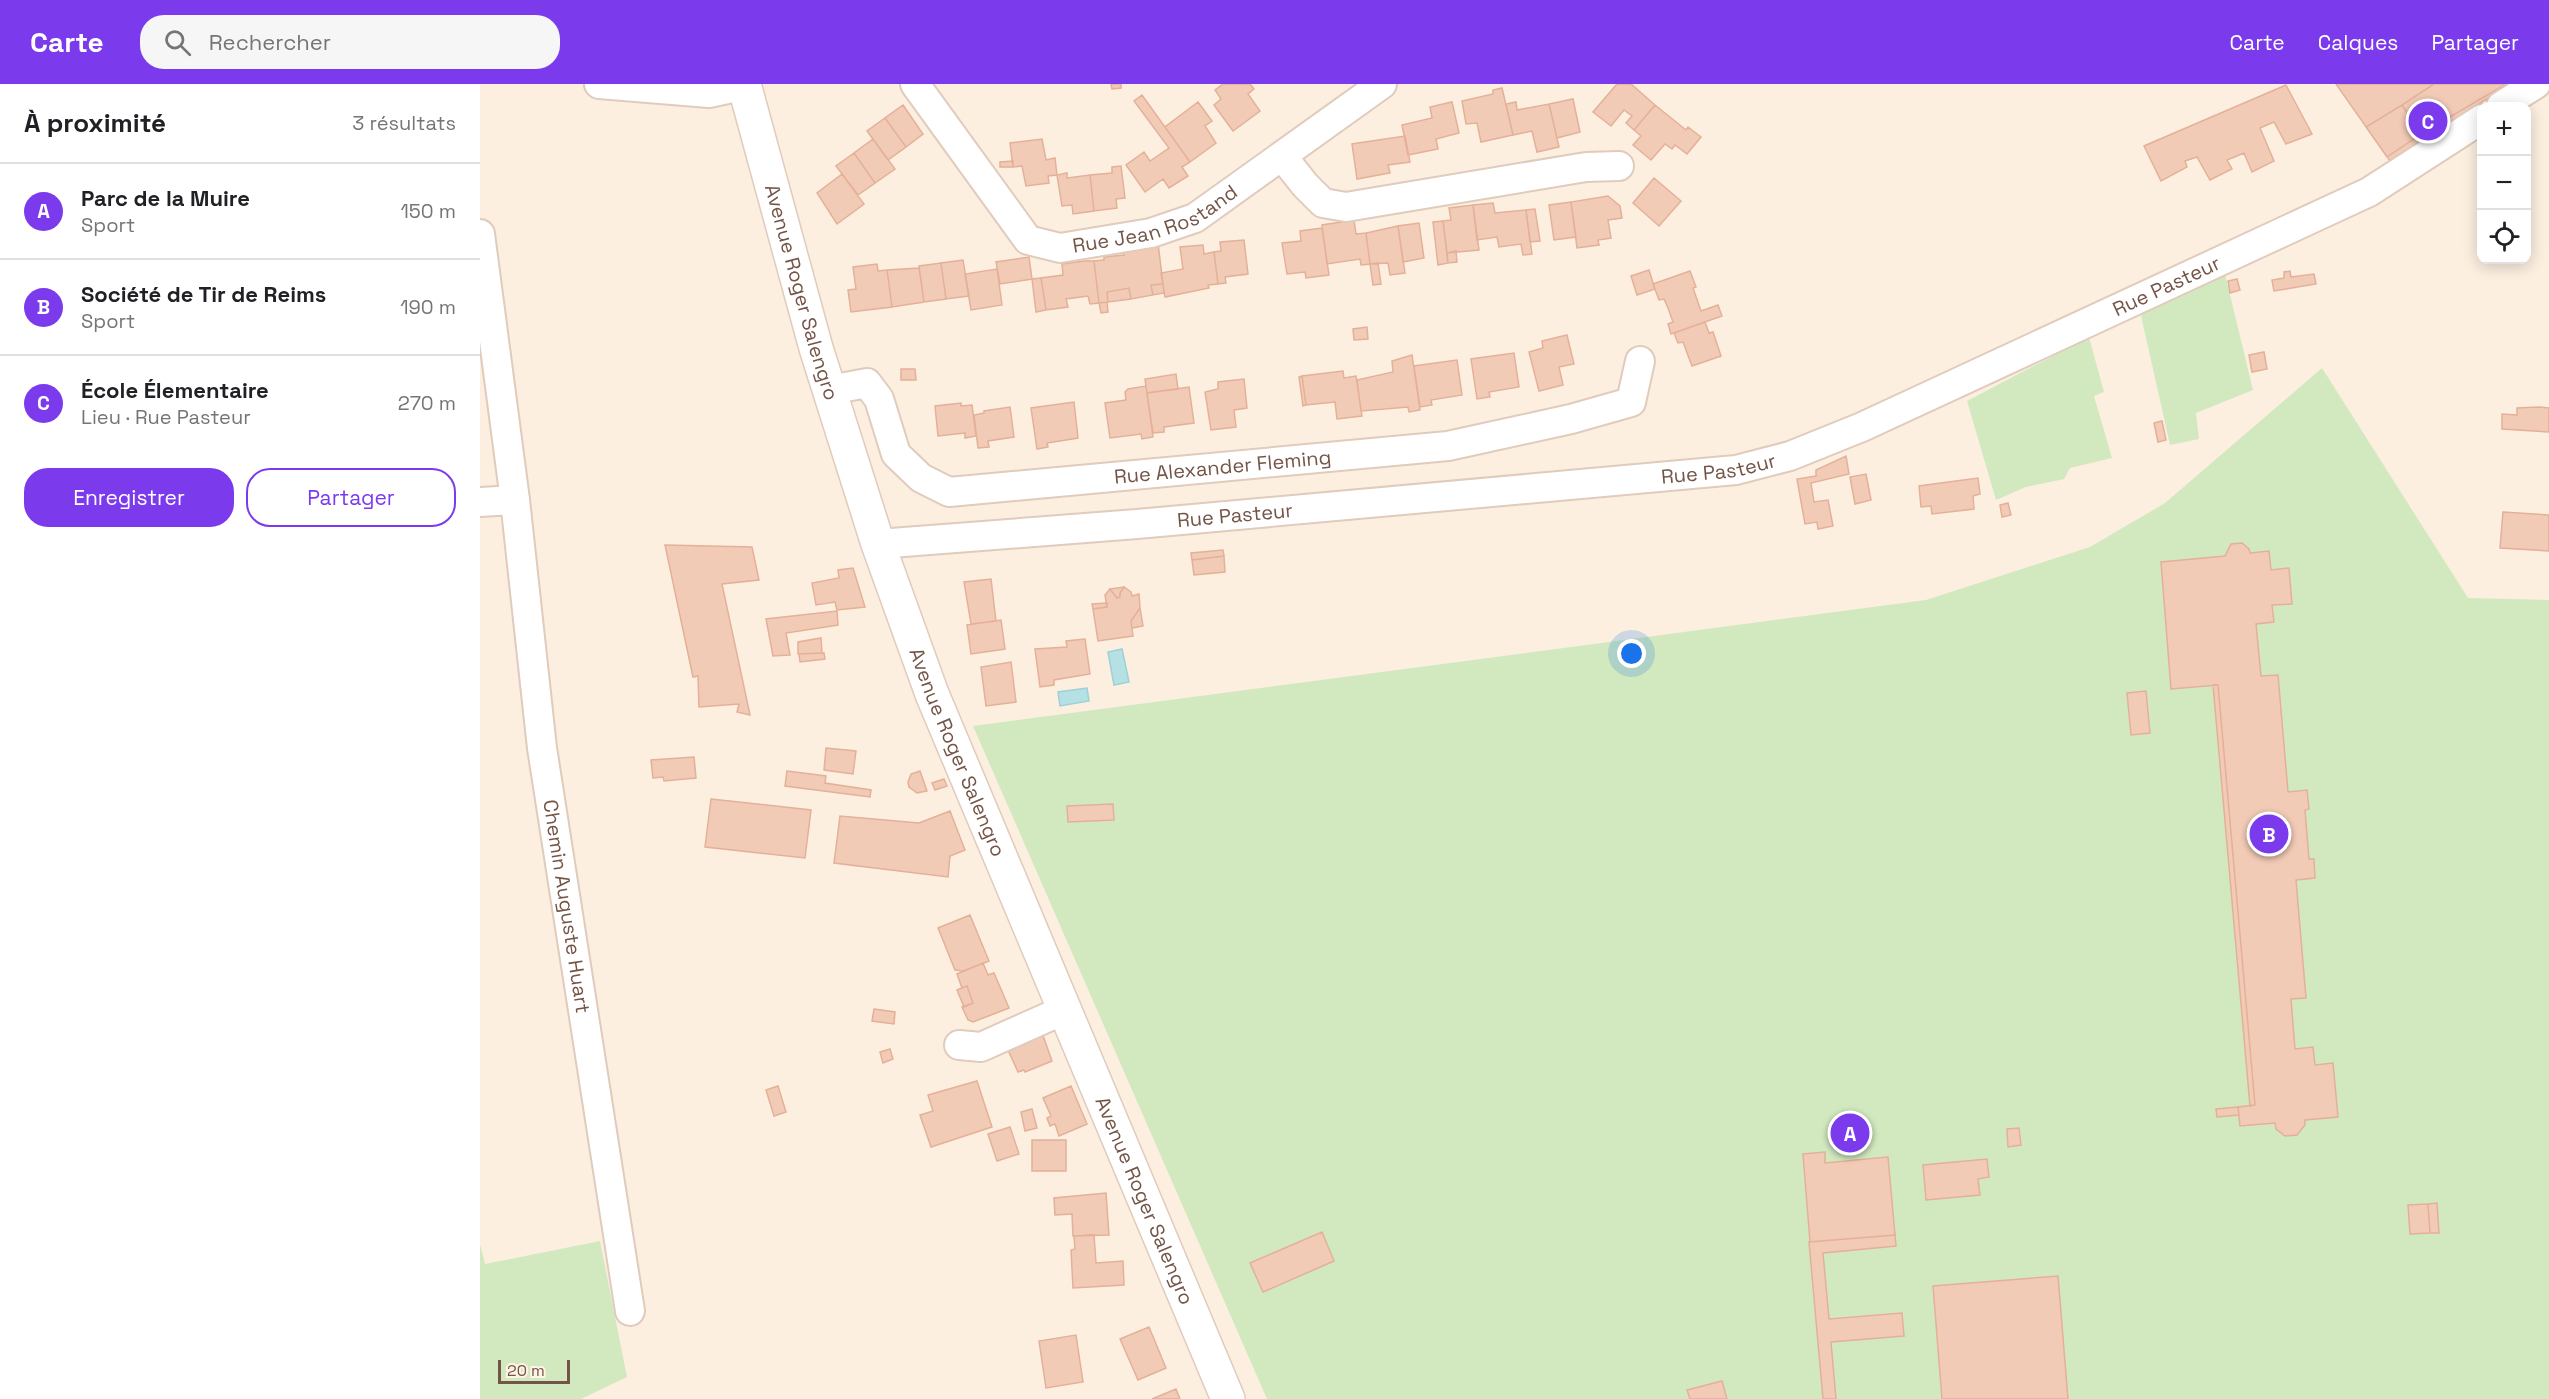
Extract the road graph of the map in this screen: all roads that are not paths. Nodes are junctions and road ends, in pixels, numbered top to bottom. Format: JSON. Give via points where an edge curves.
{"nodes":[{"id":1,"x":599,"y":84,"type":"edge"},
{"id":2,"x":915,"y":84,"type":"edge"},
{"id":3,"x":1382,"y":84,"type":"edge"},
{"id":4,"x":2536,"y":84,"type":"edge"},
{"id":5,"x":744,"y":87,"type":"edge"},
{"id":6,"x":2507,"y":102,"type":"edge"},
{"id":7,"x":2477,"y":122,"type":"edge"},
{"id":8,"x":1282,"y":156,"type":"junction"},
{"id":9,"x":1619,"y":166,"type":"dead end"},
{"id":10,"x":480,"y":234,"type":"edge"},
{"id":11,"x":1640,"y":361,"type":"dead end"},
{"id":12,"x":830,"y":390,"type":"junction"},
{"id":13,"x":514,"y":500,"type":"junction"},
{"id":14,"x":480,"y":502,"type":"edge"},
{"id":15,"x":878,"y":544,"type":"junction"},
{"id":16,"x":1064,"y":1010,"type":"junction"},
{"id":17,"x":959,"y":1045,"type":"dead end"},
{"id":18,"x":630,"y":1311,"type":"dead end"},
{"id":19,"x":1228,"y":1399,"type":"edge"}],
"edges":[{"from":1,"to":5,"type":"street","via":[[709,93]]},
{"from":2,"to":8,"type":"street","name":"Rue Jean Rostand","via":[[1028,240],[1059,248],[1151,233],[1195,218]]},
{"from":3,"to":8,"type":"street","name":"Rue Jean Rostand"},
{"from":4,"to":6,"type":"street"},
{"from":5,"to":12,"type":"street","name":"Avenue Roger Salengro"},
{"from":7,"to":15,"type":"street","name":"Rue Pasteur","via":[[2369,192],[1862,427],[1790,456],[1736,470]]},
{"from":8,"to":9,"type":"street","via":[[1323,203],[1346,207],[1586,167]]},
{"from":10,"to":13,"type":"street","name":"Chemin Auguste Huart"},
{"from":11,"to":12,"type":"street","name":"Rue Alexander Fleming","via":[[1631,402],[1448,446],[949,492],[921,477],[897,454],[879,399],[867,383]]},
{"from":12,"to":15,"type":"street","name":"Avenue Roger Salengro"},
{"from":13,"to":14,"type":"street"},
{"from":13,"to":18,"type":"street","name":"Chemin Auguste Huart","via":[[542,748]]},
{"from":15,"to":16,"type":"street","name":"Avenue Roger Salengro","via":[[932,694]]},
{"from":16,"to":17,"type":"street","via":[[981,1047]]},
{"from":16,"to":19,"type":"street","name":"Avenue Roger Salengro"}]}
